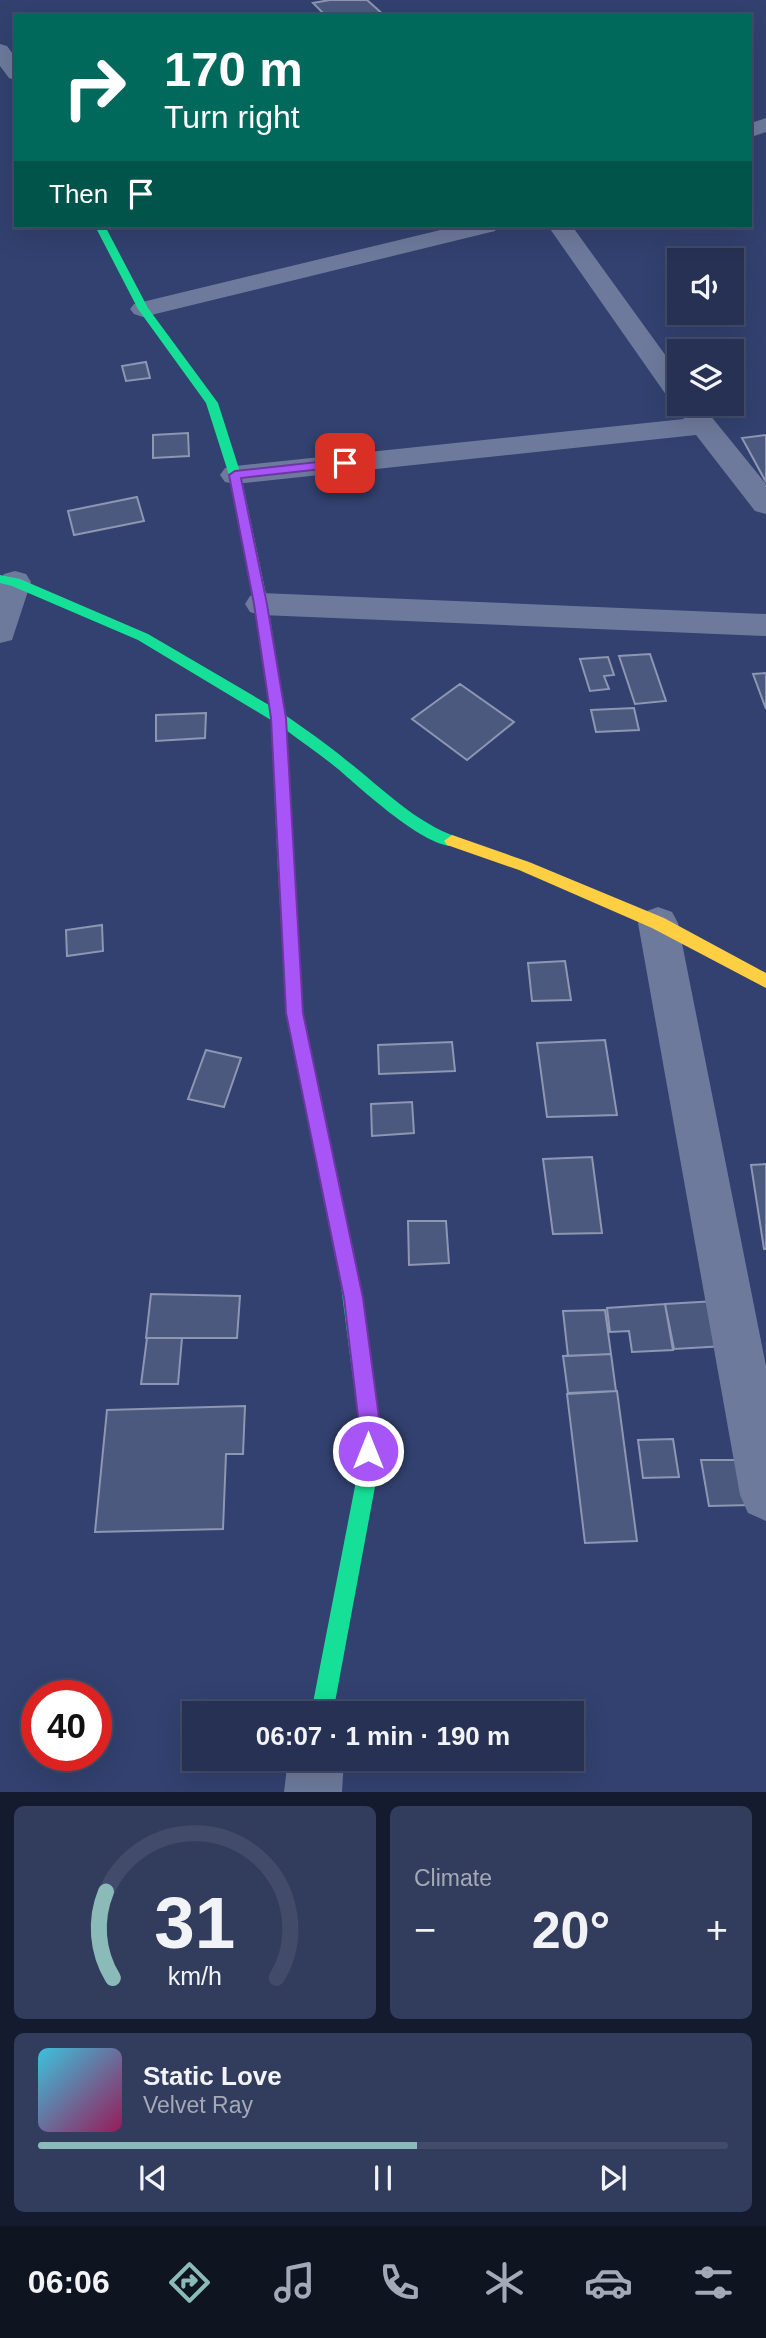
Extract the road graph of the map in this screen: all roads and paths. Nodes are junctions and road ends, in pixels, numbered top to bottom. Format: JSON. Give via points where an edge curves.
{"nodes":[{"id":1,"x":0,"y":50,"type":"edge"},
{"id":2,"x":14,"y":71,"type":"edge"},
{"id":3,"x":101,"y":228,"type":"edge"},
{"id":4,"x":478,"y":228,"type":"edge"},
{"id":5,"x":561,"y":228,"type":"edge"},
{"id":6,"x":143,"y":309,"type":"junction"},
{"id":7,"x":667,"y":376,"type":"edge"},
{"id":8,"x":687,"y":416,"type":"edge"},
{"id":9,"x":696,"y":416,"type":"edge"},
{"id":10,"x":235,"y":475,"type":"junction"},
{"id":11,"x":766,"y":504,"type":"edge"},
{"id":12,"x":7,"y":581,"type":"edge"},
{"id":13,"x":261,"y":604,"type":"junction"},
{"id":14,"x":766,"y":625,"type":"edge"},
{"id":15,"x":0,"y":632,"type":"edge"},
{"id":16,"x":278,"y":718,"type":"junction"},
{"id":17,"x":658,"y":923,"type":"junction"},
{"id":18,"x":766,"y":981,"type":"edge"},
{"id":19,"x":766,"y":1495,"type":"edge"},
{"id":20,"x":324,"y":1701,"type":"edge"},
{"id":21,"x":315,"y":1771,"type":"edge"},
{"id":22,"x":313,"y":1792,"type":"edge"}],
"edges":[{"from":1,"to":2,"type":"street"},
{"from":3,"to":6,"type":"street"},
{"from":4,"to":6,"type":"street"},
{"from":5,"to":7,"type":"street"},
{"from":6,"to":10,"type":"street","via":[[212,403]]},
{"from":8,"to":10,"type":"street"},
{"from":9,"to":11,"type":"street"},
{"from":10,"to":13,"type":"street"},
{"from":12,"to":15,"type":"street"},
{"from":12,"to":16,"type":"street","via":[[142,637]]},
{"from":13,"to":14,"type":"street"},
{"from":13,"to":16,"type":"street"},
{"from":16,"to":17,"type":"street","via":[[342,764],[380,799],[440,837],[524,866]]},
{"from":16,"to":20,"type":"street","via":[[294,1013],[354,1298],[369,1425],[367,1476]]},
{"from":17,"to":18,"type":"street"},
{"from":17,"to":19,"type":"street"},
{"from":21,"to":22,"type":"street"}]}
